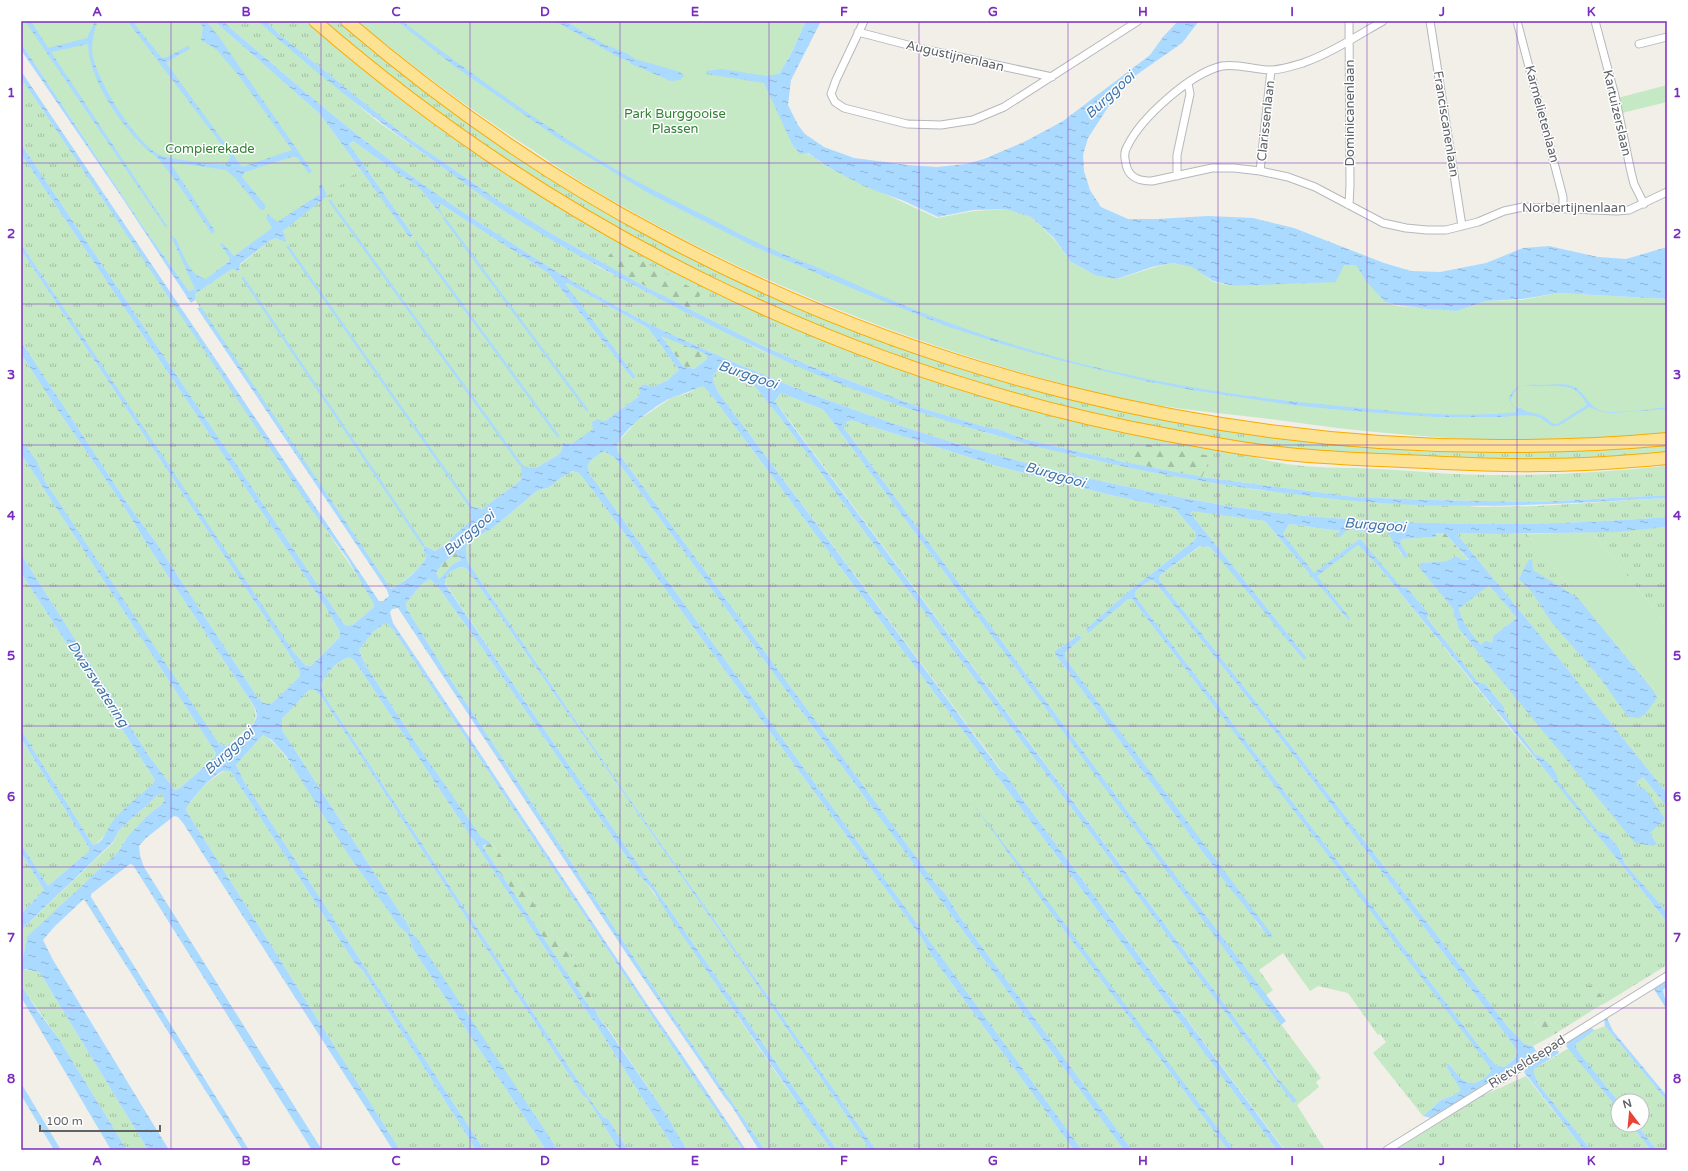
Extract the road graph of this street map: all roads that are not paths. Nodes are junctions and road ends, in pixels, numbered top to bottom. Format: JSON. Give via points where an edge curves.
{"nodes":[{"id":1,"x":315,"y":21,"type":"edge"},
{"id":2,"x":347,"y":21,"type":"edge"},
{"id":3,"x":864,"y":21,"type":"edge"},
{"id":4,"x":1138,"y":21,"type":"edge"},
{"id":5,"x":1349,"y":21,"type":"edge"},
{"id":6,"x":1383,"y":21,"type":"edge"},
{"id":7,"x":1430,"y":21,"type":"edge"},
{"id":8,"x":1517,"y":21,"type":"edge"},
{"id":9,"x":1595,"y":21,"type":"edge"},
{"id":10,"x":858,"y":32,"type":"junction"},
{"id":11,"x":1667,"y":37,"type":"edge"},
{"id":12,"x":1349,"y":40,"type":"junction"},
{"id":13,"x":1639,"y":44,"type":"dead end"},
{"id":14,"x":1271,"y":70,"type":"junction"},
{"id":15,"x":1052,"y":77,"type":"junction"},
{"id":16,"x":1188,"y":83,"type":"junction"},
{"id":17,"x":1260,"y":172,"type":"junction"},
{"id":18,"x":1177,"y":176,"type":"junction"},
{"id":19,"x":1667,"y":192,"type":"edge"},
{"id":20,"x":1644,"y":204,"type":"junction"},
{"id":21,"x":1349,"y":205,"type":"junction"},
{"id":22,"x":1563,"y":207,"type":"junction"},
{"id":23,"x":1462,"y":226,"type":"junction"},
{"id":24,"x":1667,"y":439,"type":"edge"},
{"id":25,"x":1667,"y":458,"type":"edge"},
{"id":26,"x":1667,"y":976,"type":"edge"},
{"id":27,"x":1387,"y":1150,"type":"edge"}],
"edges":[{"from":1,"to":25,"type":"highway","via":[[464,139],[602,226],[723,290],[804,326],[909,367],[1077,416],[1157,433],[1276,453],[1329,458],[1540,466]]},
{"from":2,"to":24,"type":"highway","via":[[392,60],[475,122],[564,181],[657,235],[810,308],[920,349],[1015,380],[1202,421],[1337,440],[1462,446],[1618,444]]},
{"from":3,"to":10,"type":"street"},
{"from":4,"to":15,"type":"street"},
{"from":5,"to":12,"type":"street","name":"Dominicanenlaan"},
{"from":6,"to":12,"type":"street","name":"Norbertijnenlaan"},
{"from":7,"to":23,"type":"street","name":"Franciscanenlaan"},
{"from":8,"to":22,"type":"street","name":"Karmelietenlaan","via":[[1563,197]]},
{"from":9,"to":20,"type":"street","name":"Kartuizerslaan","via":[[1634,184]]},
{"from":10,"to":15,"type":"street","name":"Augustijnenlaan"},
{"from":10,"to":15,"type":"street","via":[[836,80],[832,94],[834,102],[844,108],[907,124],[941,125],[973,120],[1004,107]]},
{"from":11,"to":13,"type":"street"},
{"from":12,"to":14,"type":"street","name":"Norbertijnenlaan","via":[[1302,63]]},
{"from":12,"to":21,"type":"street","name":"Dominicanenlaan"},
{"from":14,"to":16,"type":"street","name":"Norbertijnenlaan","via":[[1224,66]]},
{"from":14,"to":17,"type":"street","name":"Clarissenlaan"},
{"from":16,"to":18,"type":"street","via":[[1190,94],[1177,155]]},
{"from":16,"to":18,"type":"street","name":"Norbertijnenlaan","via":[[1151,115],[1132,137],[1124,152],[1131,175],[1137,179],[1152,181]]},
{"from":17,"to":18,"type":"street","name":"Norbertijnenlaan","via":[[1212,168]]},
{"from":17,"to":21,"type":"street","name":"Norbertijnenlaan","via":[[1288,177],[1315,187]]},
{"from":19,"to":20,"type":"street","name":"Norbertijnenlaan"},
{"from":20,"to":22,"type":"street","name":"Norbertijnenlaan","via":[[1629,210],[1617,211]]},
{"from":21,"to":23,"type":"street","name":"Norbertijnenlaan","via":[[1383,223],[1406,228],[1446,230]]},
{"from":22,"to":23,"type":"street","name":"Norbertijnenlaan","via":[[1523,206]]},
{"from":26,"to":27,"type":"street","name":"Rietveldsepad"}]}
